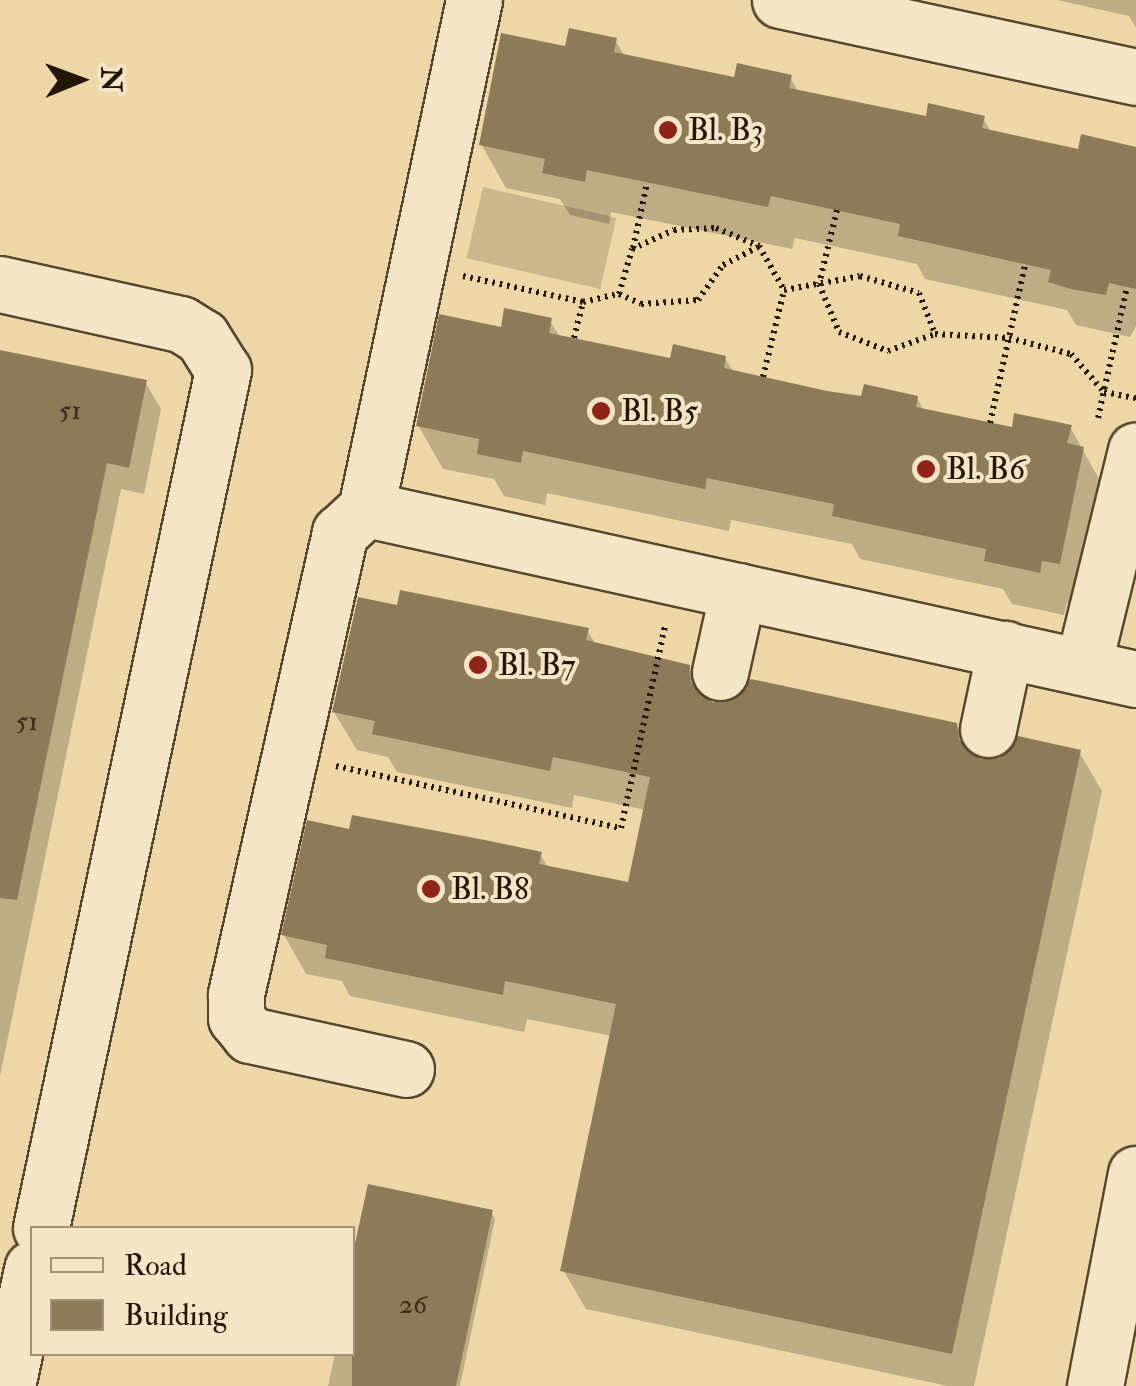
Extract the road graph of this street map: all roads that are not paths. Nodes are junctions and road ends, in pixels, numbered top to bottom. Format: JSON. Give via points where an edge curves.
{"nodes":[{"id":1,"x":474,"y":0,"type":"edge"},
{"id":2,"x":780,"y":0,"type":"edge"},
{"id":3,"x":1136,"y":77,"type":"edge"},
{"id":4,"x":0,"y":284,"type":"edge"},
{"id":5,"x":1136,"y":450,"type":"edge"},
{"id":6,"x":366,"y":509,"type":"junction"},
{"id":7,"x":738,"y":591,"type":"junction"},
{"id":8,"x":1005,"y":649,"type":"junction"},
{"id":9,"x":1083,"y":666,"type":"junction"},
{"id":10,"x":720,"y":672,"type":"dead end"},
{"id":11,"x":1136,"y":679,"type":"edge"},
{"id":12,"x":988,"y":730,"type":"dead end"},
{"id":13,"x":406,"y":1069,"type":"dead end"},
{"id":14,"x":1136,"y":1174,"type":"edge"},
{"id":15,"x":42,"y":1226,"type":"edge"},
{"id":16,"x":30,"y":1279,"type":"edge"},
{"id":17,"x":7,"y":1386,"type":"edge"},
{"id":18,"x":1096,"y":1386,"type":"edge"}],
"edges":[{"from":1,"to":6,"type":"street"},
{"from":2,"to":3,"type":"street"},
{"from":4,"to":15,"type":"street","via":[[181,324],[202,337],[223,370]]},
{"from":5,"to":9,"type":"street"},
{"from":6,"to":7,"type":"street"},
{"from":6,"to":13,"type":"street","via":[[340,533],[236,1018],[250,1034],[270,1041]]},
{"from":7,"to":8,"type":"street"},
{"from":7,"to":10,"type":"street"},
{"from":8,"to":9,"type":"street"},
{"from":8,"to":12,"type":"street"},
{"from":9,"to":11,"type":"street"},
{"from":14,"to":18,"type":"street"},
{"from":16,"to":17,"type":"street"}]}
